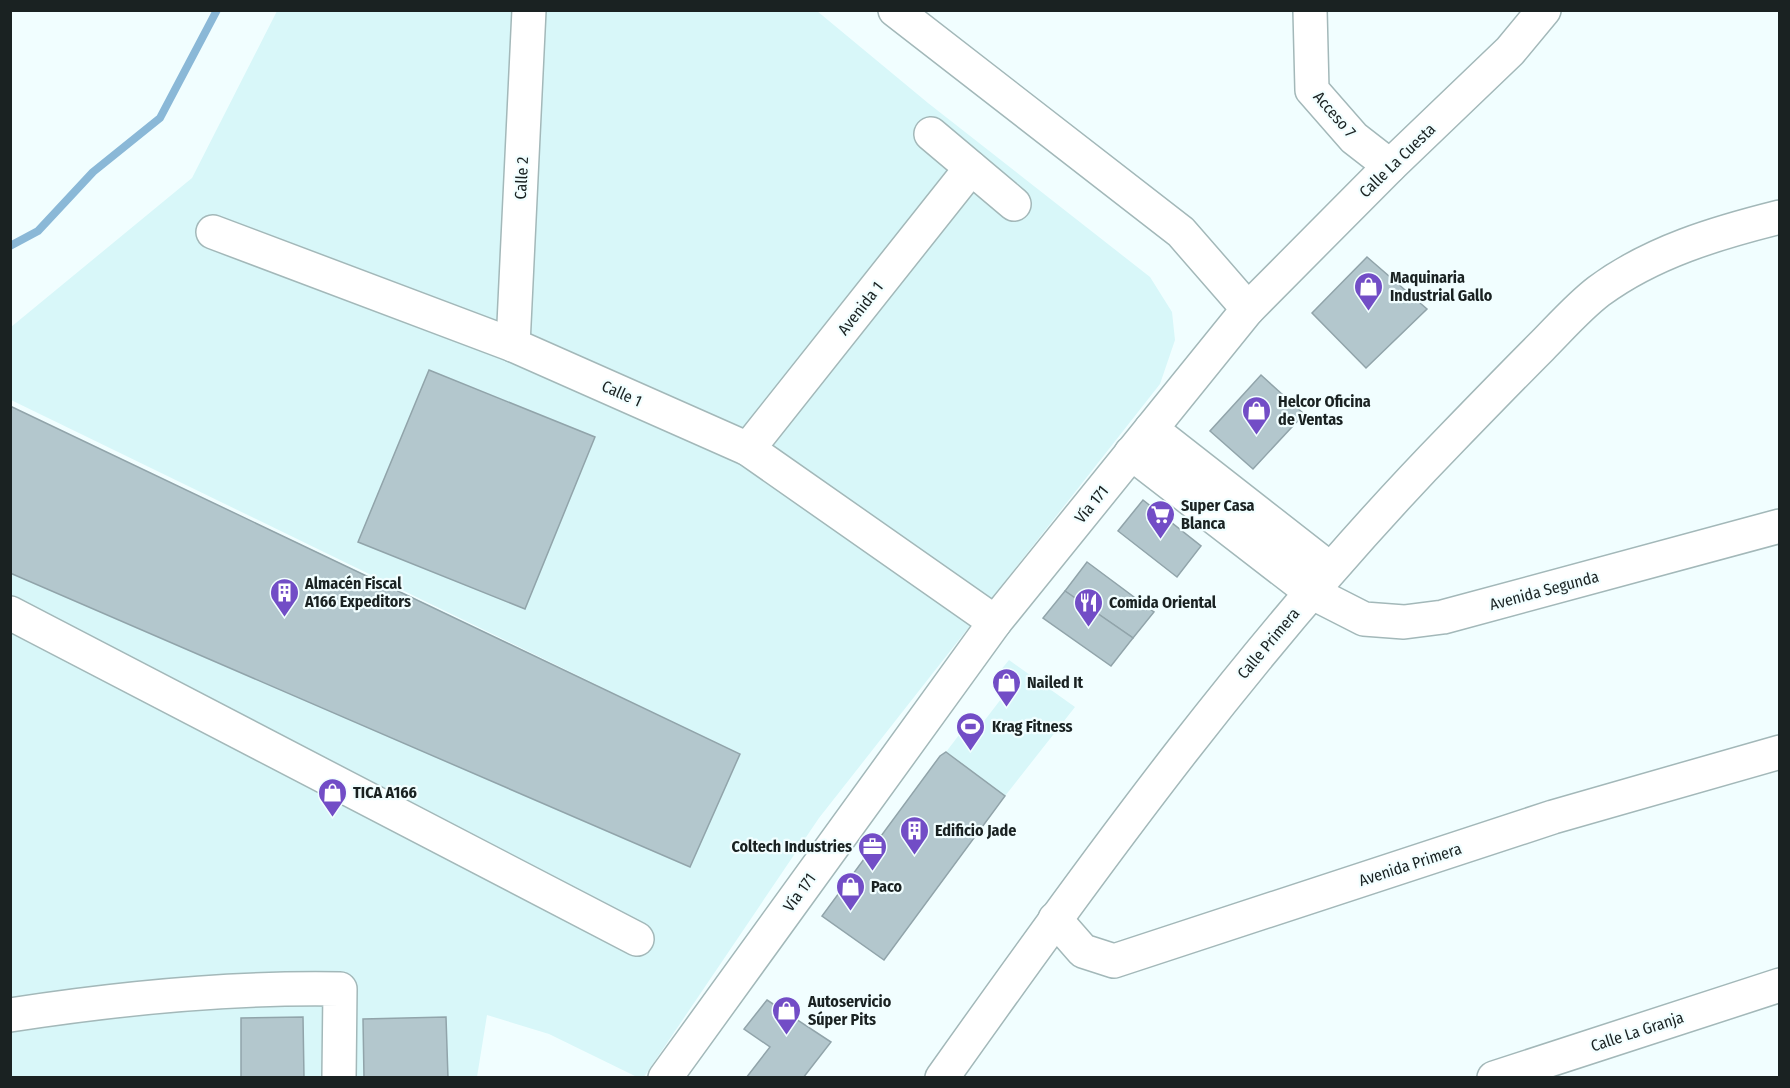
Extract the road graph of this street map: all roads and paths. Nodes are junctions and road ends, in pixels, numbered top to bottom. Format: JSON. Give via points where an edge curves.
{"nodes":[{"id":1,"x":529,"y":10,"type":"edge"},
{"id":2,"x":895,"y":10,"type":"edge"},
{"id":3,"x":1311,"y":10,"type":"edge"},
{"id":4,"x":1544,"y":10,"type":"edge"},
{"id":5,"x":931,"y":134,"type":"dead end"},
{"id":6,"x":1390,"y":166,"type":"junction"},
{"id":7,"x":971,"y":168,"type":"junction"},
{"id":8,"x":1014,"y":204,"type":"dead end"},
{"id":9,"x":1779,"y":217,"type":"edge"},
{"id":10,"x":213,"y":232,"type":"dead end"},
{"id":11,"x":1248,"y":309,"type":"junction"},
{"id":12,"x":513,"y":345,"type":"junction"},
{"id":13,"x":1141,"y":441,"type":"junction"},
{"id":14,"x":748,"y":449,"type":"junction"},
{"id":15,"x":1779,"y":526,"type":"edge"},
{"id":16,"x":1321,"y":581,"type":"junction"},
{"id":17,"x":10,"y":613,"type":"edge"},
{"id":18,"x":995,"y":622,"type":"junction"},
{"id":19,"x":1779,"y":752,"type":"edge"},
{"id":20,"x":1055,"y":919,"type":"junction"},
{"id":21,"x":637,"y":939,"type":"dead end"},
{"id":22,"x":1779,"y":985,"type":"edge"},
{"id":23,"x":10,"y":1015,"type":"edge"},
{"id":24,"x":339,"y":1077,"type":"edge"},
{"id":25,"x":665,"y":1077,"type":"edge"},
{"id":26,"x":942,"y":1077,"type":"edge"},
{"id":27,"x":1494,"y":1077,"type":"edge"}],
"edges":[{"from":1,"to":12,"type":"street","name":"Calle 2"},
{"from":2,"to":11,"type":"street","via":[[1181,232]]},
{"from":3,"to":6,"type":"street","name":"Acceso 7","via":[[1312,90],[1354,138]]},
{"from":4,"to":6,"type":"street","name":"Calle La Cuesta","via":[[1510,51]]},
{"from":5,"to":7,"type":"street"},
{"from":6,"to":11,"type":"street","name":"Calle La Cuesta"},
{"from":7,"to":8,"type":"street"},
{"from":7,"to":14,"type":"street","name":"Avenida 1"},
{"from":9,"to":16,"type":"street","name":"Calle Primera","via":[[1706,235],[1651,260],[1600,291],[1394,497]]},
{"from":10,"to":12,"type":"street","name":"Calle 1"},
{"from":11,"to":13,"type":"street","name":"Vía 171"},
{"from":12,"to":14,"type":"street","name":"Calle 1"},
{"from":13,"to":16,"type":"street","name":"Avenida Segunda"},
{"from":13,"to":18,"type":"street","name":"Vía 171"},
{"from":14,"to":18,"type":"street","name":"Calle 1"},
{"from":15,"to":16,"type":"street","name":"Avenida Segunda","via":[[1443,617],[1404,622],[1364,619]]},
{"from":16,"to":20,"type":"street","name":"Calle Primera","via":[[1233,684]]},
{"from":17,"to":21,"type":"street"},
{"from":18,"to":25,"type":"street","name":"Vía 171"},
{"from":19,"to":20,"type":"street","name":"Avenida Primera","via":[[1553,817],[1114,961],[1083,951]]},
{"from":20,"to":26,"type":"street","name":"Calle Primera"},
{"from":22,"to":27,"type":"street","name":"Calle La Granja"},
{"from":23,"to":24,"type":"street","via":[[79,1004],[218,991],[340,989]]}]}
